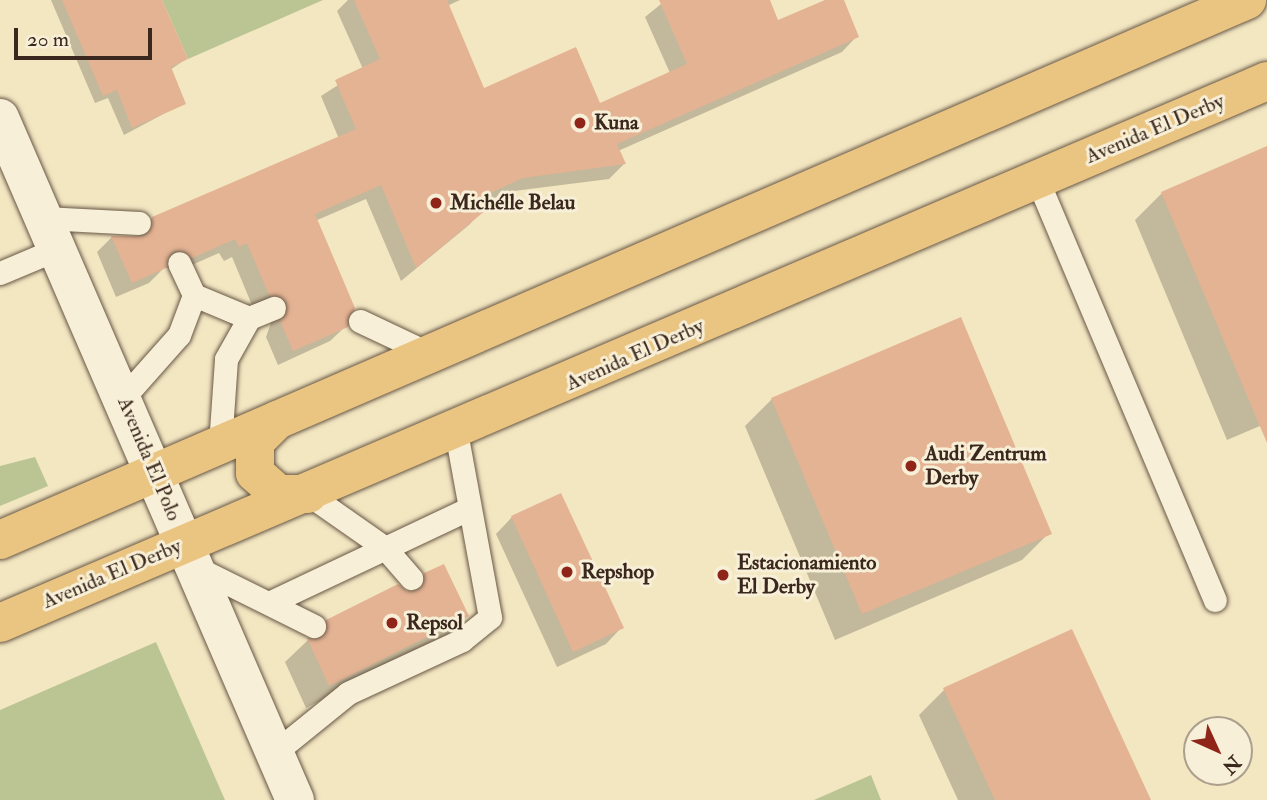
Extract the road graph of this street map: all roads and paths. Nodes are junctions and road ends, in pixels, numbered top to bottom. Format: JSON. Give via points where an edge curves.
{"nodes":[{"id":1,"x":1247,"y":0,"type":"edge"},
{"id":2,"x":1267,"y":81,"type":"edge"},
{"id":3,"x":0,"y":118,"type":"edge"},
{"id":4,"x":1037,"y":179,"type":"junction"},
{"id":5,"x":139,"y":223,"type":"dead end"},
{"id":6,"x":50,"y":233,"type":"junction"},
{"id":7,"x":179,"y":263,"type":"dead end"},
{"id":8,"x":0,"y":273,"type":"edge"},
{"id":9,"x":194,"y":295,"type":"junction"},
{"id":10,"x":275,"y":308,"type":"dead end"},
{"id":11,"x":249,"y":318,"type":"junction"},
{"id":12,"x":360,"y":321,"type":"dead end"},
{"id":13,"x":430,"y":354,"type":"junction"},
{"id":14,"x":123,"y":398,"type":"junction"},
{"id":15,"x":277,"y":420,"type":"junction"},
{"id":16,"x":456,"y":432,"type":"junction"},
{"id":17,"x":220,"y":445,"type":"junction"},
{"id":18,"x":154,"y":474,"type":"junction"},
{"id":19,"x":308,"y":494,"type":"junction"},
{"id":20,"x":468,"y":509,"type":"junction"},
{"id":21,"x":0,"y":540,"type":"edge"},
{"id":22,"x":385,"y":548,"type":"junction"},
{"id":23,"x":190,"y":555,"type":"junction"},
{"id":24,"x":411,"y":578,"type":"dead end"},
{"id":25,"x":1215,"y":600,"type":"dead end"},
{"id":26,"x":269,"y":603,"type":"junction"},
{"id":27,"x":0,"y":623,"type":"edge"},
{"id":28,"x":314,"y":626,"type":"dead end"},
{"id":29,"x":274,"y":753,"type":"junction"},
{"id":30,"x":295,"y":800,"type":"edge"}],
"edges":[{"from":1,"to":13,"type":"main road"},
{"from":2,"to":4,"type":"main road","name":"Avenida El Derby"},
{"from":3,"to":6,"type":"main road","name":"Avenida El Polo"},
{"from":4,"to":16,"type":"main road","name":"Avenida El Derby"},
{"from":4,"to":25,"type":"lane"},
{"from":5,"to":6,"type":"lane"},
{"from":6,"to":8,"type":"lane"},
{"from":6,"to":14,"type":"main road","name":"Avenida El Polo"},
{"from":7,"to":9,"type":"lane"},
{"from":9,"to":11,"type":"lane"},
{"from":9,"to":14,"type":"lane","via":[[179,334]]},
{"from":10,"to":11,"type":"lane"},
{"from":11,"to":17,"type":"lane","via":[[226,359]]},
{"from":12,"to":13,"type":"lane"},
{"from":13,"to":15,"type":"main road"},
{"from":14,"to":18,"type":"main road","name":"Avenida El Polo"},
{"from":15,"to":17,"type":"main road"},
{"from":15,"to":19,"type":"main road","via":[[255,442],[256,473],[278,494]]},
{"from":16,"to":19,"type":"main road","name":"Avenida El Derby"},
{"from":16,"to":20,"type":"lane"},
{"from":17,"to":18,"type":"main road"},
{"from":18,"to":21,"type":"main road"},
{"from":18,"to":23,"type":"main road","name":"Avenida El Polo"},
{"from":19,"to":22,"type":"lane"},
{"from":19,"to":23,"type":"main road","name":"Avenida El Derby"},
{"from":20,"to":22,"type":"lane"},
{"from":20,"to":29,"type":"lane","via":[[490,617],[480,630],[439,642],[345,686]]},
{"from":22,"to":24,"type":"lane"},
{"from":22,"to":26,"type":"lane"},
{"from":23,"to":26,"type":"lane"},
{"from":23,"to":27,"type":"main road","name":"Avenida El Derby"},
{"from":23,"to":29,"type":"main road","name":"Avenida El Polo"},
{"from":26,"to":28,"type":"lane"},
{"from":29,"to":30,"type":"main road","name":"Avenida El Polo"}]}
